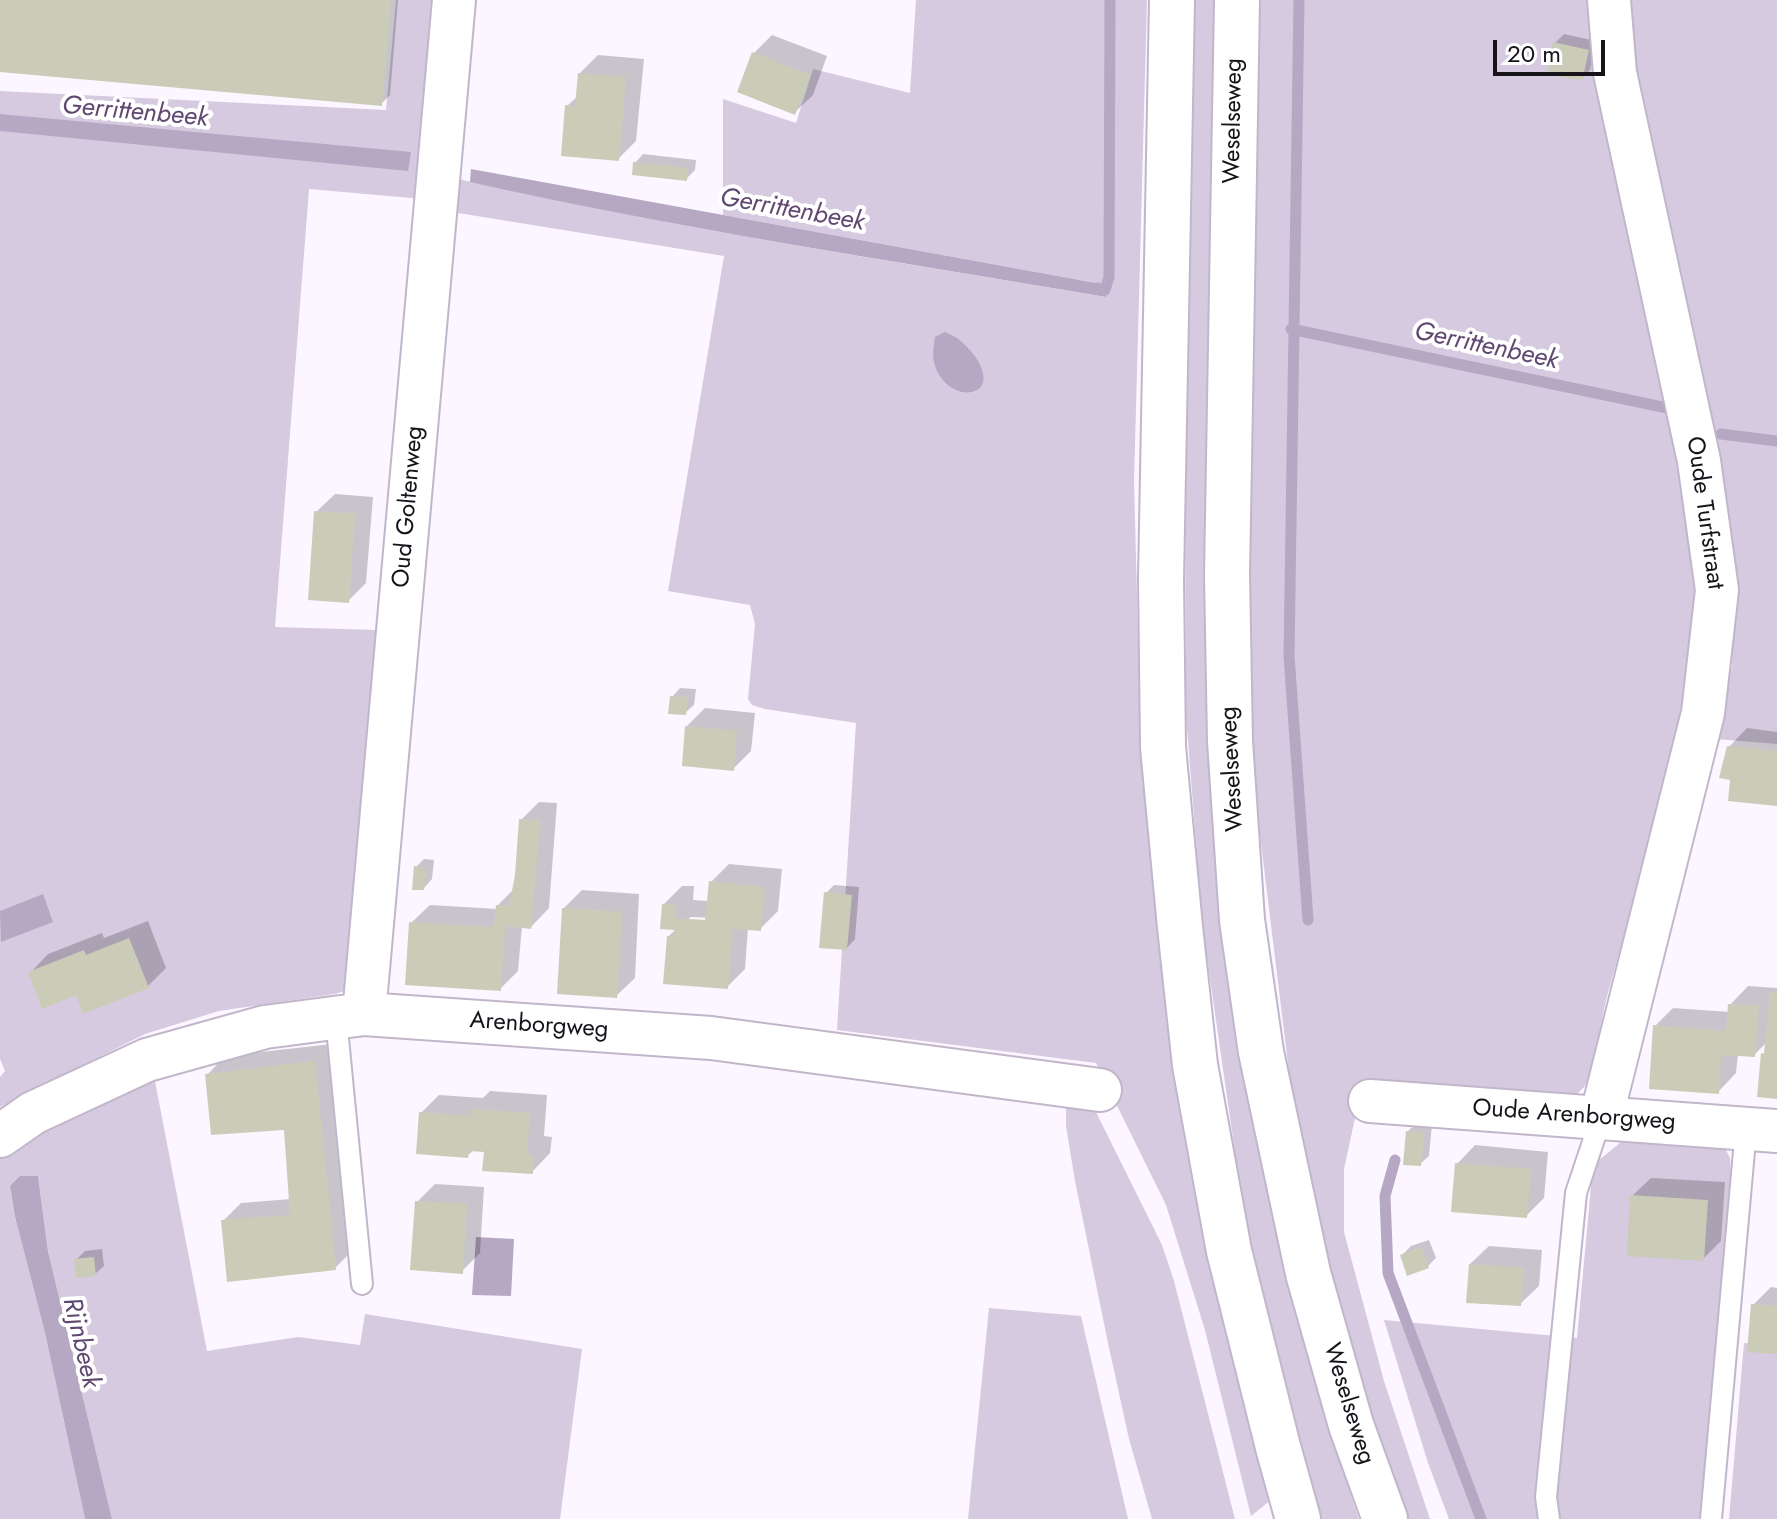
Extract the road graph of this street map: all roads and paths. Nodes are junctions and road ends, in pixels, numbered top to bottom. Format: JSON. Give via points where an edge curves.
{"nodes":[{"id":1,"x":454,"y":0,"type":"edge"},
{"id":2,"x":1172,"y":0,"type":"edge"},
{"id":3,"x":1237,"y":0,"type":"edge"},
{"id":4,"x":1609,"y":0,"type":"edge"},
{"id":5,"x":350,"y":1016,"type":"junction"},
{"id":6,"x":1100,"y":1090,"type":"dead end"},
{"id":7,"x":1370,"y":1101,"type":"dead end"},
{"id":8,"x":1601,"y":1118,"type":"junction"},
{"id":9,"x":1762,"y":1130,"type":"edge"},
{"id":10,"x":0,"y":1136,"type":"edge"},
{"id":11,"x":362,"y":1284,"type":"dead end"},
{"id":12,"x":1298,"y":1519,"type":"edge"},
{"id":13,"x":1385,"y":1519,"type":"edge"},
{"id":14,"x":1549,"y":1519,"type":"edge"},
{"id":15,"x":1711,"y":1519,"type":"edge"}],
"edges":[{"from":1,"to":5,"type":"street","name":"Oud Goltenweg"},
{"from":2,"to":12,"type":"main road","via":[[1161,579],[1163,747],[1195,1065],[1229,1251]]},
{"from":3,"to":13,"type":"main road","name":"Weselseweg","via":[[1227,575],[1230,741],[1242,920],[1261,1052],[1308,1273],[1351,1425]]},
{"from":4,"to":8,"type":"street","name":"Oude Turfstraat","via":[[1615,73],[1699,461],[1717,590],[1703,713]]},
{"from":5,"to":6,"type":"street","name":"Arenborgweg","via":[[711,1038]]},
{"from":5,"to":10,"type":"street","name":"Arenborgweg","via":[[265,1027],[147,1060],[33,1113]]},
{"from":5,"to":11,"type":"lane"},
{"from":7,"to":8,"type":"street","name":"Oude Arenborgweg"},
{"from":8,"to":9,"type":"street","name":"Oude Arenborgweg"},
{"from":8,"to":14,"type":"lane","via":[[1576,1193],[1546,1497]]},
{"from":9,"to":15,"type":"lane"}]}
